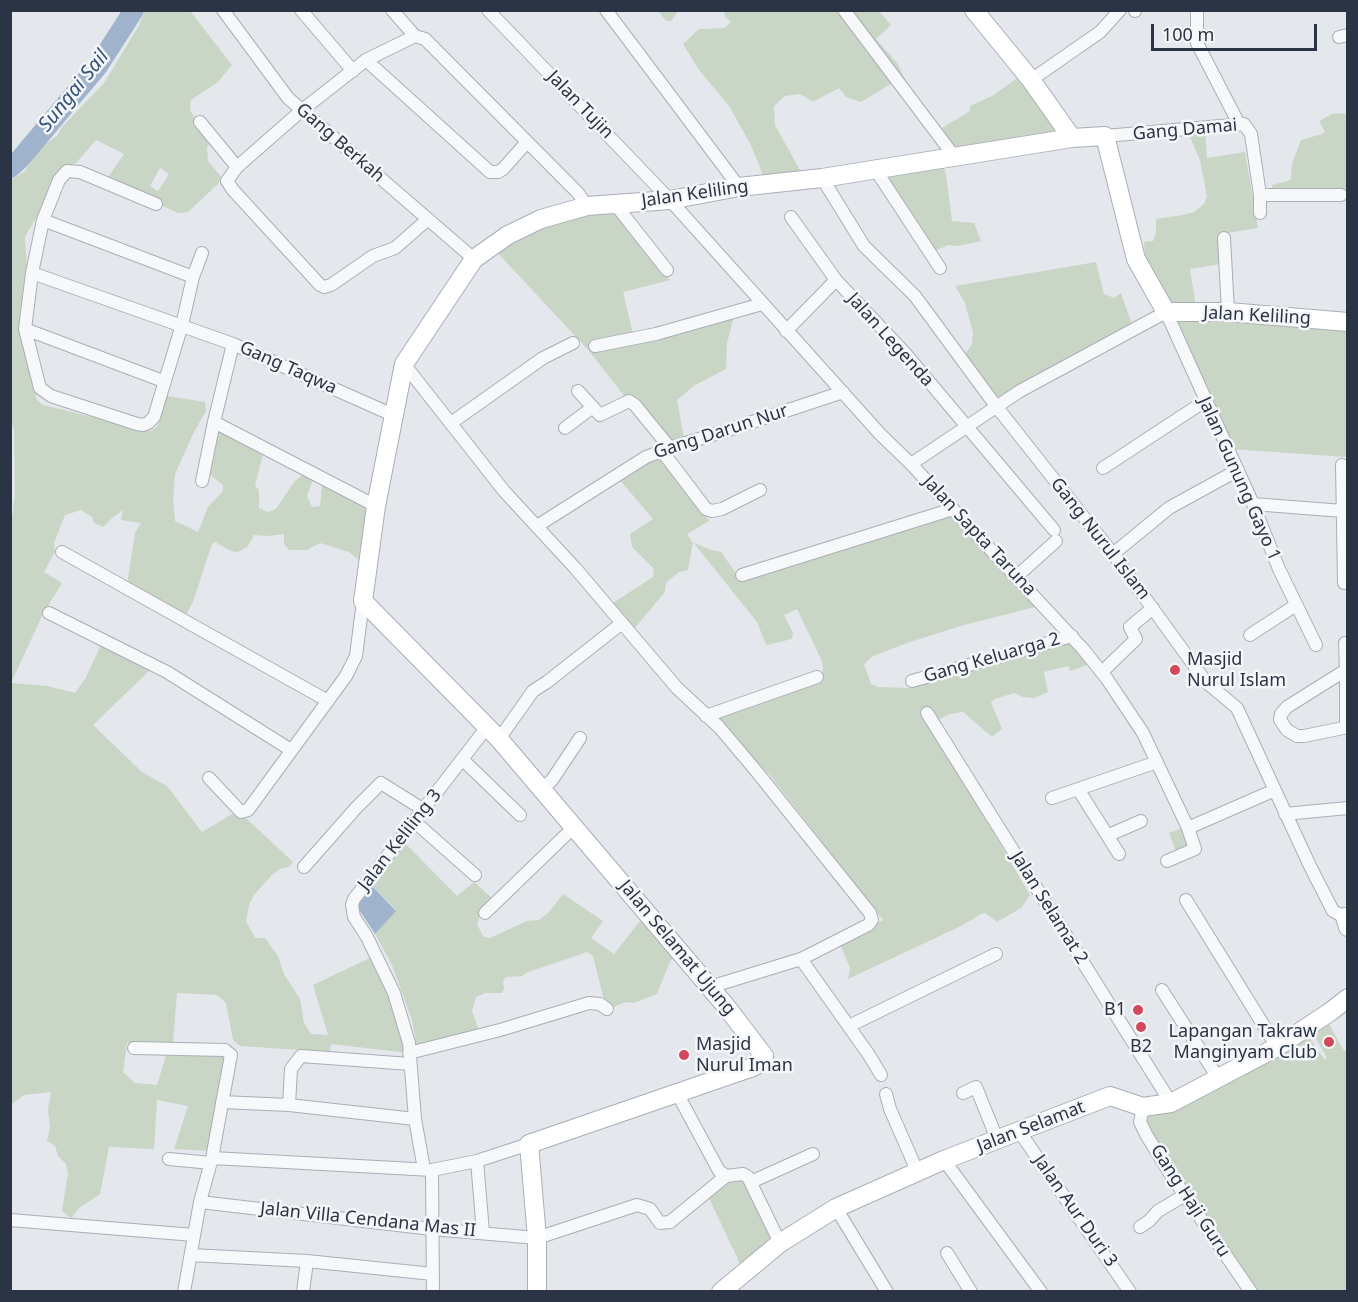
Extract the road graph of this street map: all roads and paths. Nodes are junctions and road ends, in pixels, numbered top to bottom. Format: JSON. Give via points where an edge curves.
{"nodes":[{"id":1,"x":223,"y":10,"type":"edge"},
{"id":2,"x":301,"y":10,"type":"edge"},
{"id":3,"x":392,"y":10,"type":"edge"},
{"id":4,"x":488,"y":10,"type":"edge"},
{"id":5,"x":606,"y":10,"type":"edge"},
{"id":6,"x":844,"y":10,"type":"edge"},
{"id":7,"x":974,"y":10,"type":"edge"},
{"id":8,"x":1120,"y":10,"type":"edge"},
{"id":9,"x":1197,"y":10,"type":"edge"},
{"id":10,"x":415,"y":36,"type":"junction"},
{"id":11,"x":366,"y":60,"type":"junction"},
{"id":12,"x":353,"y":70,"type":"junction"},
{"id":13,"x":1031,"y":80,"type":"junction"},
{"id":14,"x":301,"y":111,"type":"junction"},
{"id":15,"x":200,"y":123,"type":"dead end"},
{"id":16,"x":1239,"y":124,"type":"junction"},
{"id":17,"x":1105,"y":136,"type":"junction"},
{"id":18,"x":1072,"y":138,"type":"junction"},
{"id":19,"x":527,"y":142,"type":"junction"},
{"id":20,"x":954,"y":156,"type":"junction"},
{"id":21,"x":237,"y":167,"type":"junction"},
{"id":22,"x":875,"y":169,"type":"junction"},
{"id":23,"x":822,"y":178,"type":"junction"},
{"id":24,"x":739,"y":187,"type":"junction"},
{"id":25,"x":1260,"y":195,"type":"junction"},
{"id":26,"x":1341,"y":195,"type":"dead end"},
{"id":27,"x":670,"y":200,"type":"junction"},
{"id":28,"x":156,"y":204,"type":"dead end"},
{"id":29,"x":615,"y":204,"type":"junction"},
{"id":30,"x":587,"y":206,"type":"junction"},
{"id":31,"x":1260,"y":213,"type":"dead end"},
{"id":32,"x":791,"y":217,"type":"dead end"},
{"id":33,"x":428,"y":219,"type":"junction"},
{"id":34,"x":43,"y":220,"type":"junction"},
{"id":35,"x":1224,"y":238,"type":"dead end"},
{"id":36,"x":202,"y":253,"type":"dead end"},
{"id":37,"x":942,"y":254,"type":"dead end"},
{"id":38,"x":474,"y":259,"type":"junction"},
{"id":39,"x":667,"y":270,"type":"dead end"},
{"id":40,"x":32,"y":273,"type":"junction"},
{"id":41,"x":193,"y":277,"type":"junction"},
{"id":42,"x":836,"y":280,"type":"junction"},
{"id":43,"x":762,"y":304,"type":"junction"},
{"id":44,"x":1166,"y":312,"type":"junction"},
{"id":45,"x":1228,"y":312,"type":"junction"},
{"id":46,"x":1347,"y":322,"type":"edge"},
{"id":47,"x":182,"y":325,"type":"junction"},
{"id":48,"x":25,"y":329,"type":"junction"},
{"id":49,"x":786,"y":331,"type":"junction"},
{"id":50,"x":573,"y":343,"type":"dead end"},
{"id":51,"x":233,"y":344,"type":"junction"},
{"id":52,"x":595,"y":346,"type":"dead end"},
{"id":53,"x":404,"y":364,"type":"junction"},
{"id":54,"x":163,"y":381,"type":"junction"},
{"id":55,"x":578,"y":391,"type":"dead end"},
{"id":56,"x":843,"y":392,"type":"junction"},
{"id":57,"x":1205,"y":401,"type":"junction"},
{"id":58,"x":996,"y":406,"type":"junction"},
{"id":59,"x":593,"y":407,"type":"junction"},
{"id":60,"x":393,"y":414,"type":"junction"},
{"id":61,"x":214,"y":422,"type":"junction"},
{"id":62,"x":451,"y":423,"type":"junction"},
{"id":63,"x":966,"y":426,"type":"junction"},
{"id":64,"x":565,"y":428,"type":"dead end"},
{"id":65,"x":666,"y":449,"type":"junction"},
{"id":66,"x":911,"y":464,"type":"junction"},
{"id":67,"x":1342,"y":465,"type":"dead end"},
{"id":68,"x":1103,"y":468,"type":"dead end"},
{"id":69,"x":1238,"y":470,"type":"junction"},
{"id":70,"x":202,"y":481,"type":"dead end"},
{"id":71,"x":760,"y":490,"type":"dead end"},
{"id":72,"x":1253,"y":504,"type":"junction"},
{"id":73,"x":376,"y":506,"type":"junction"},
{"id":74,"x":1345,"y":508,"type":"edge"},
{"id":75,"x":953,"y":509,"type":"junction"},
{"id":76,"x":537,"y":526,"type":"junction"},
{"id":77,"x":62,"y":552,"type":"dead end"},
{"id":78,"x":1113,"y":554,"type":"junction"},
{"id":79,"x":742,"y":575,"type":"dead end"},
{"id":80,"x":1016,"y":577,"type":"junction"},
{"id":81,"x":1344,"y":583,"type":"dead end"},
{"id":82,"x":363,"y":601,"type":"junction"},
{"id":83,"x":1296,"y":605,"type":"junction"},
{"id":84,"x":1153,"y":608,"type":"junction"},
{"id":85,"x":49,"y":613,"type":"dead end"},
{"id":86,"x":622,"y":623,"type":"junction"},
{"id":87,"x":1250,"y":635,"type":"dead end"},
{"id":88,"x":1072,"y":636,"type":"junction"},
{"id":89,"x":1345,"y":643,"type":"dead end"},
{"id":90,"x":1316,"y":645,"type":"dead end"},
{"id":91,"x":1346,"y":670,"type":"junction"},
{"id":92,"x":1102,"y":672,"type":"junction"},
{"id":93,"x":817,"y":677,"type":"dead end"},
{"id":94,"x":912,"y":681,"type":"dead end"},
{"id":95,"x":328,"y":701,"type":"junction"},
{"id":96,"x":927,"y":713,"type":"dead end"},
{"id":97,"x":706,"y":716,"type":"junction"},
{"id":98,"x":1347,"y":727,"type":"edge"},
{"id":99,"x":493,"y":733,"type":"junction"},
{"id":100,"x":580,"y":738,"type":"dead end"},
{"id":101,"x":291,"y":750,"type":"junction"},
{"id":102,"x":463,"y":760,"type":"junction"},
{"id":103,"x":1157,"y":762,"type":"junction"},
{"id":104,"x":208,"y":778,"type":"dead end"},
{"id":105,"x":542,"y":789,"type":"junction"},
{"id":106,"x":1078,"y":789,"type":"junction"},
{"id":107,"x":1275,"y":790,"type":"junction"},
{"id":108,"x":1052,"y":798,"type":"dead end"},
{"id":109,"x":1347,"y":808,"type":"edge"},
{"id":110,"x":424,"y":810,"type":"junction"},
{"id":111,"x":1285,"y":814,"type":"junction"},
{"id":112,"x":520,"y":815,"type":"dead end"},
{"id":113,"x":1142,"y":821,"type":"dead end"},
{"id":114,"x":414,"y":822,"type":"junction"},
{"id":115,"x":574,"y":827,"type":"junction"},
{"id":116,"x":1188,"y":828,"type":"junction"},
{"id":117,"x":1109,"y":835,"type":"junction"},
{"id":118,"x":1119,"y":854,"type":"dead end"},
{"id":119,"x":1167,"y":861,"type":"dead end"},
{"id":120,"x":304,"y":867,"type":"dead end"},
{"id":121,"x":475,"y":874,"type":"dead end"},
{"id":122,"x":1186,"y":900,"type":"dead end"},
{"id":123,"x":485,"y":913,"type":"dead end"},
{"id":124,"x":1347,"y":920,"type":"edge"},
{"id":125,"x":996,"y":954,"type":"dead end"},
{"id":126,"x":801,"y":959,"type":"junction"},
{"id":127,"x":710,"y":987,"type":"junction"},
{"id":128,"x":1162,"y":990,"type":"dead end"},
{"id":129,"x":1347,"y":998,"type":"edge"},
{"id":130,"x":607,"y":1009,"type":"dead end"},
{"id":131,"x":849,"y":1026,"type":"junction"},
{"id":132,"x":1277,"y":1047,"type":"junction"},
{"id":133,"x":134,"y":1048,"type":"dead end"},
{"id":134,"x":410,"y":1058,"type":"junction"},
{"id":135,"x":881,"y":1075,"type":"dead end"},
{"id":136,"x":1218,"y":1078,"type":"junction"},
{"id":137,"x":676,"y":1093,"type":"junction"},
{"id":138,"x":963,"y":1093,"type":"dead end"},
{"id":139,"x":886,"y":1094,"type":"dead end"},
{"id":140,"x":222,"y":1102,"type":"junction"},
{"id":141,"x":1171,"y":1103,"type":"junction"},
{"id":142,"x":290,"y":1106,"type":"junction"},
{"id":143,"x":1143,"y":1107,"type":"junction"},
{"id":144,"x":415,"y":1119,"type":"junction"},
{"id":145,"x":1019,"y":1131,"type":"junction"},
{"id":146,"x":997,"y":1139,"type":"junction"},
{"id":147,"x":530,"y":1144,"type":"junction"},
{"id":148,"x":813,"y":1154,"type":"dead end"},
{"id":149,"x":169,"y":1159,"type":"dead end"},
{"id":150,"x":944,"y":1160,"type":"junction"},
{"id":151,"x":212,"y":1161,"type":"junction"},
{"id":152,"x":477,"y":1161,"type":"junction"},
{"id":153,"x":428,"y":1169,"type":"junction"},
{"id":154,"x":918,"y":1173,"type":"junction"},
{"id":155,"x":726,"y":1176,"type":"junction"},
{"id":156,"x":751,"y":1182,"type":"junction"},
{"id":157,"x":1185,"y":1195,"type":"junction"},
{"id":158,"x":200,"y":1202,"type":"junction"},
{"id":159,"x":836,"y":1208,"type":"junction"},
{"id":160,"x":10,"y":1220,"type":"edge"},
{"id":161,"x":1140,"y":1227,"type":"dead end"},
{"id":162,"x":432,"y":1228,"type":"junction"},
{"id":163,"x":483,"y":1232,"type":"junction"},
{"id":164,"x":194,"y":1235,"type":"junction"},
{"id":165,"x":537,"y":1238,"type":"junction"},
{"id":166,"x":780,"y":1243,"type":"junction"},
{"id":167,"x":947,"y":1254,"type":"dead end"},
{"id":168,"x":190,"y":1255,"type":"junction"},
{"id":169,"x":307,"y":1262,"type":"junction"},
{"id":170,"x":433,"y":1274,"type":"junction"},
{"id":171,"x":745,"y":1284,"type":"edge"},
{"id":172,"x":184,"y":1292,"type":"edge"},
{"id":173,"x":303,"y":1292,"type":"edge"},
{"id":174,"x":433,"y":1292,"type":"edge"},
{"id":175,"x":537,"y":1292,"type":"edge"},
{"id":176,"x":721,"y":1292,"type":"edge"},
{"id":177,"x":887,"y":1292,"type":"edge"},
{"id":178,"x":971,"y":1292,"type":"edge"},
{"id":179,"x":1041,"y":1292,"type":"edge"},
{"id":180,"x":1130,"y":1292,"type":"edge"},
{"id":181,"x":1251,"y":1292,"type":"edge"}],
"edges":[{"from":1,"to":14,"type":"street","name":"Gang Berkah"},
{"from":2,"to":12,"type":"street"},
{"from":3,"to":10,"type":"street"},
{"from":4,"to":27,"type":"street","name":"Jalan Tujin"},
{"from":5,"to":24,"type":"street"},
{"from":6,"to":20,"type":"street"},
{"from":7,"to":13,"type":"street"},
{"from":8,"to":13,"type":"street","via":[[1100,32]]},
{"from":9,"to":16,"type":"street","via":[[1195,38]]},
{"from":10,"to":11,"type":"street"},
{"from":10,"to":19,"type":"street","via":[[425,39]]},
{"from":11,"to":12,"type":"street"},
{"from":11,"to":19,"type":"street","via":[[490,172],[503,169]]},
{"from":12,"to":14,"type":"street"},
{"from":13,"to":18,"type":"street"},
{"from":14,"to":21,"type":"street"},
{"from":14,"to":33,"type":"street","name":"Gang Berkah"},
{"from":15,"to":21,"type":"street"},
{"from":16,"to":17,"type":"street","name":"Gang Damai"},
{"from":16,"to":25,"type":"street","name":"Gang Damai","via":[[1250,130]]},
{"from":17,"to":18,"type":"street","name":"Jalan Keliling"},
{"from":17,"to":44,"type":"street","via":[[1136,259]]},
{"from":18,"to":20,"type":"street","name":"Jalan Keliling"},
{"from":19,"to":30,"type":"street"},
{"from":20,"to":22,"type":"street","name":"Jalan Keliling"},
{"from":21,"to":33,"type":"street","via":[[227,180],[233,190],[320,285],[331,285],[373,256],[396,248]]},
{"from":22,"to":23,"type":"street","name":"Jalan Keliling"},
{"from":22,"to":37,"type":"street","via":[[940,268]]},
{"from":23,"to":24,"type":"street","name":"Jalan Keliling"},
{"from":23,"to":58,"type":"street","name":"Gang Nurul Islam","via":[[859,240],[911,291]]},
{"from":24,"to":27,"type":"street","name":"Jalan Keliling"},
{"from":25,"to":26,"type":"street"},
{"from":25,"to":31,"type":"street","name":"Gang Damai"},
{"from":27,"to":29,"type":"street","name":"Jalan Keliling"},
{"from":27,"to":43,"type":"street","name":"Jalan Sapta Taruna"},
{"from":28,"to":34,"type":"street","via":[[80,172],[67,171],[59,180]]},
{"from":29,"to":30,"type":"street","name":"Jalan Keliling"},
{"from":29,"to":39,"type":"street"},
{"from":30,"to":38,"type":"street","name":"Jalan Keliling","via":[[541,219]]},
{"from":32,"to":42,"type":"street"},
{"from":33,"to":38,"type":"street","name":"Gang Berkah"},
{"from":34,"to":40,"type":"street"},
{"from":34,"to":41,"type":"street"},
{"from":35,"to":45,"type":"street"},
{"from":36,"to":41,"type":"street"},
{"from":38,"to":53,"type":"street","name":"Jalan Keliling"},
{"from":40,"to":47,"type":"street","name":"Gang Taqwa"},
{"from":40,"to":48,"type":"street"},
{"from":41,"to":47,"type":"street"},
{"from":42,"to":49,"type":"street","name":"Jalan Legenda"},
{"from":42,"to":63,"type":"street","name":"Jalan Legenda"},
{"from":43,"to":49,"type":"street","name":"Jalan Sapta Taruna"},
{"from":43,"to":52,"type":"street","via":[[656,334]]},
{"from":44,"to":45,"type":"street","name":"Jalan Keliling"},
{"from":44,"to":57,"type":"street","name":"Jalan Gunung Gayo 1"},
{"from":44,"to":58,"type":"street","name":"Jalan Keliling"},
{"from":45,"to":46,"type":"street","name":"Jalan Keliling"},
{"from":47,"to":51,"type":"street","name":"Gang Taqwa"},
{"from":47,"to":54,"type":"street"},
{"from":48,"to":54,"type":"street"},
{"from":48,"to":54,"type":"street","via":[[40,388],[51,396],[143,425],[154,417]]},
{"from":49,"to":56,"type":"street","name":"Jalan Sapta Taruna"},
{"from":50,"to":62,"type":"street","via":[[543,358]]},
{"from":51,"to":60,"type":"street","name":"Gang Taqwa"},
{"from":51,"to":61,"type":"street"},
{"from":53,"to":60,"type":"street","name":"Jalan Keliling"},
{"from":53,"to":62,"type":"street"},
{"from":55,"to":59,"type":"street"},
{"from":56,"to":65,"type":"street","name":"Gang Darun Nur"},
{"from":56,"to":66,"type":"street","name":"Jalan Sapta Taruna"},
{"from":57,"to":68,"type":"street"},
{"from":57,"to":69,"type":"street","name":"Jalan Gunung Gayo 1"},
{"from":58,"to":63,"type":"street","name":"Jalan Keliling"},
{"from":58,"to":78,"type":"street","name":"Gang Nurul Islam"},
{"from":59,"to":64,"type":"street"},
{"from":59,"to":65,"type":"street","via":[[600,415],[629,401]]},
{"from":60,"to":73,"type":"street","name":"Jalan Keliling"},
{"from":61,"to":70,"type":"street"},
{"from":61,"to":73,"type":"street"},
{"from":62,"to":76,"type":"street"},
{"from":63,"to":66,"type":"street","name":"Jalan Keliling"},
{"from":63,"to":80,"type":"street","name":"Jalan Legenda","via":[[1055,536]]},
{"from":65,"to":71,"type":"street","via":[[706,509],[722,508]]},
{"from":65,"to":76,"type":"street","name":"Gang Darun Nur","via":[[646,457]]},
{"from":66,"to":75,"type":"street","name":"Jalan Sapta Taruna"},
{"from":67,"to":74,"type":"street"},
{"from":69,"to":72,"type":"street","name":"Jalan Gunung Gayo 1"},
{"from":69,"to":78,"type":"street","via":[[1169,508]]},
{"from":72,"to":74,"type":"street"},
{"from":72,"to":83,"type":"street","name":"Jalan Gunung Gayo 1"},
{"from":73,"to":82,"type":"street","name":"Jalan Keliling"},
{"from":74,"to":81,"type":"street"},
{"from":75,"to":79,"type":"street"},
{"from":75,"to":80,"type":"street","name":"Jalan Sapta Taruna"},
{"from":76,"to":86,"type":"street"},
{"from":77,"to":95,"type":"street"},
{"from":78,"to":84,"type":"street","name":"Gang Nurul Islam"},
{"from":80,"to":88,"type":"street","name":"Jalan Sapta Taruna"},
{"from":82,"to":95,"type":"street","via":[[356,656]]},
{"from":82,"to":99,"type":"street","name":"Jalan Selamat Ujung"},
{"from":83,"to":87,"type":"street"},
{"from":83,"to":90,"type":"street","name":"Jalan Gunung Gayo 1"},
{"from":84,"to":92,"type":"street","via":[[1130,627],[1136,639]]},
{"from":84,"to":107,"type":"street","name":"Gang Nurul Islam","via":[[1209,686],[1237,708]]},
{"from":85,"to":101,"type":"street","via":[[167,672]]},
{"from":86,"to":97,"type":"street"},
{"from":86,"to":99,"type":"street","name":"Jalan Keliling 3","via":[[533,691]]},
{"from":88,"to":92,"type":"street","name":"Jalan Sapta Taruna"},
{"from":88,"to":94,"type":"street","name":"Gang Keluarga 2"},
{"from":89,"to":91,"type":"street"},
{"from":91,"to":98,"type":"street"},
{"from":91,"to":98,"type":"street","via":[[1287,707],[1280,720],[1297,736]]},
{"from":92,"to":103,"type":"street","name":"Jalan Sapta Taruna","via":[[1143,733]]},
{"from":93,"to":97,"type":"street"},
{"from":95,"to":101,"type":"street"},
{"from":96,"to":141,"type":"street","name":"Jalan Selamat 2"},
{"from":97,"to":126,"type":"street","via":[[757,772],[870,913],[872,920],[868,925]]},
{"from":99,"to":102,"type":"street","name":"Jalan Keliling 3"},
{"from":99,"to":105,"type":"street","name":"Jalan Selamat Ujung"},
{"from":100,"to":105,"type":"street"},
{"from":101,"to":104,"type":"street","via":[[245,812]]},
{"from":102,"to":110,"type":"street","name":"Jalan Keliling 3"},
{"from":102,"to":112,"type":"street"},
{"from":103,"to":106,"type":"street"},
{"from":103,"to":116,"type":"street","name":"Jalan Sapta Taruna"},
{"from":105,"to":115,"type":"street","name":"Jalan Selamat Ujung"},
{"from":106,"to":108,"type":"street"},
{"from":106,"to":117,"type":"street"},
{"from":107,"to":111,"type":"street","name":"Gang Nurul Islam"},
{"from":107,"to":116,"type":"street"},
{"from":109,"to":111,"type":"street"},
{"from":110,"to":114,"type":"street","name":"Jalan Keliling 3"},
{"from":110,"to":120,"type":"street","via":[[381,783]]},
{"from":111,"to":124,"type":"street","name":"Gang Nurul Islam","via":[[1333,911]]},
{"from":113,"to":117,"type":"street"},
{"from":114,"to":121,"type":"street"},
{"from":114,"to":134,"type":"street","name":"Jalan Keliling 3","via":[[354,899],[352,910],[394,993]]},
{"from":115,"to":123,"type":"street"},
{"from":115,"to":127,"type":"street","name":"Jalan Selamat Ujung"},
{"from":116,"to":119,"type":"street","via":[[1196,849]]},
{"from":117,"to":118,"type":"street"},
{"from":122,"to":132,"type":"street"},
{"from":125,"to":131,"type":"street"},
{"from":126,"to":127,"type":"street"},
{"from":126,"to":131,"type":"street"},
{"from":127,"to":137,"type":"street","name":"Jalan Selamat Ujung","via":[[764,1059]]},
{"from":128,"to":136,"type":"street"},
{"from":129,"to":132,"type":"street","name":"Jalan Selamat"},
{"from":130,"to":134,"type":"street","via":[[589,1003]]},
{"from":131,"to":135,"type":"street"},
{"from":132,"to":136,"type":"street","name":"Jalan Selamat"},
{"from":133,"to":140,"type":"street","via":[[227,1051],[231,1055]]},
{"from":134,"to":142,"type":"street","via":[[301,1056],[291,1069]]},
{"from":134,"to":144,"type":"street","name":"Jalan Keliling 3"},
{"from":136,"to":141,"type":"street","name":"Jalan Selamat"},
{"from":137,"to":147,"type":"street","name":"Jalan Selamat Ujung"},
{"from":137,"to":155,"type":"street","via":[[719,1171]]},
{"from":138,"to":146,"type":"street","via":[[976,1087]]},
{"from":139,"to":154,"type":"street"},
{"from":140,"to":142,"type":"street"},
{"from":140,"to":151,"type":"street"},
{"from":141,"to":143,"type":"street","name":"Jalan Selamat"},
{"from":142,"to":144,"type":"street"},
{"from":143,"to":145,"type":"street","name":"Jalan Selamat","via":[[1110,1096]]},
{"from":143,"to":157,"type":"street","name":"Gang Haji Guru","via":[[1140,1122]]},
{"from":144,"to":153,"type":"street","name":"Jalan Keliling 3"},
{"from":145,"to":146,"type":"street","name":"Jalan Selamat"},
{"from":145,"to":180,"type":"street","name":"Jalan Aur Duri 3"},
{"from":146,"to":150,"type":"street","name":"Jalan Selamat"},
{"from":147,"to":152,"type":"street"},
{"from":147,"to":165,"type":"street"},
{"from":148,"to":156,"type":"street"},
{"from":149,"to":151,"type":"street"},
{"from":150,"to":154,"type":"street","name":"Jalan Selamat"},
{"from":150,"to":179,"type":"street"},
{"from":151,"to":153,"type":"street"},
{"from":151,"to":158,"type":"street"},
{"from":152,"to":153,"type":"street"},
{"from":152,"to":163,"type":"street"},
{"from":153,"to":162,"type":"street","name":"Jalan Keliling 3"},
{"from":154,"to":159,"type":"street","name":"Jalan Selamat"},
{"from":155,"to":156,"type":"street","via":[[743,1174]]},
{"from":155,"to":165,"type":"street","via":[[670,1222],[660,1223],[650,1209],[637,1205]]},
{"from":156,"to":166,"type":"street"},
{"from":157,"to":161,"type":"street"},
{"from":157,"to":181,"type":"street","name":"Gang Haji Guru"},
{"from":158,"to":162,"type":"street","name":"Jalan Villa Cendana Mas II"},
{"from":158,"to":164,"type":"street"},
{"from":159,"to":166,"type":"street","name":"Jalan Selamat"},
{"from":159,"to":177,"type":"street"},
{"from":160,"to":164,"type":"street"},
{"from":162,"to":163,"type":"street","name":"Jalan Villa Cendana Mas II"},
{"from":162,"to":170,"type":"street","name":"Jalan Keliling 3"},
{"from":163,"to":165,"type":"street","name":"Jalan Villa Cendana Mas II"},
{"from":164,"to":168,"type":"street"},
{"from":165,"to":175,"type":"street"},
{"from":166,"to":171,"type":"street","name":"Jalan Selamat"},
{"from":167,"to":178,"type":"street"},
{"from":168,"to":169,"type":"street"},
{"from":168,"to":172,"type":"street"},
{"from":169,"to":170,"type":"street"},
{"from":169,"to":173,"type":"street"},
{"from":170,"to":174,"type":"street","name":"Jalan Keliling 3"},
{"from":171,"to":176,"type":"street","name":"Jalan Selamat"}]}
